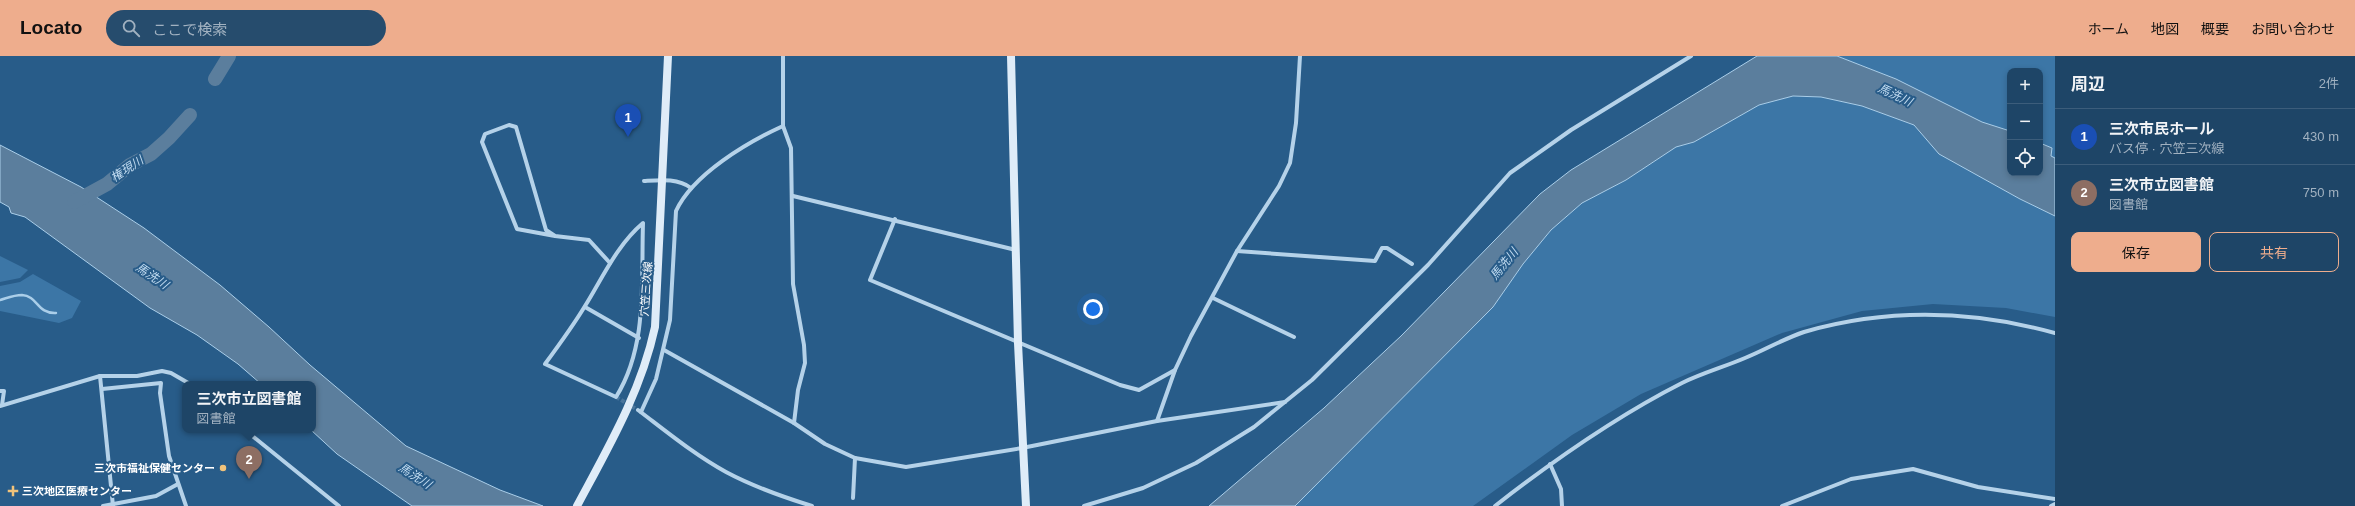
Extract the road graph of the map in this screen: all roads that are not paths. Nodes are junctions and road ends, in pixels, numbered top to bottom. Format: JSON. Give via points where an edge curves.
{"nodes":[{"id":1,"x":668,"y":56,"type":"edge"},
{"id":2,"x":782,"y":56,"type":"edge"},
{"id":3,"x":1010,"y":56,"type":"edge"},
{"id":4,"x":1300,"y":56,"type":"edge"},
{"id":5,"x":1691,"y":56,"type":"edge"},
{"id":6,"x":784,"y":126,"type":"junction"},
{"id":7,"x":662,"y":180,"type":"junction"},
{"id":8,"x":644,"y":181,"type":"dead end"},
{"id":9,"x":691,"y":188,"type":"junction"},
{"id":10,"x":793,"y":196,"type":"junction"},
{"id":11,"x":895,"y":219,"type":"junction"},
{"id":12,"x":555,"y":236,"type":"junction"},
{"id":13,"x":1016,"y":250,"type":"junction"},
{"id":14,"x":1237,"y":251,"type":"junction"},
{"id":15,"x":610,"y":263,"type":"junction"},
{"id":16,"x":1412,"y":264,"type":"dead end"},
{"id":17,"x":1213,"y":298,"type":"junction"},
{"id":18,"x":585,"y":307,"type":"junction"},
{"id":19,"x":2055,"y":333,"type":"edge"},
{"id":20,"x":1294,"y":337,"type":"dead end"},
{"id":21,"x":639,"y":338,"type":"junction"},
{"id":22,"x":1018,"y":343,"type":"junction"},
{"id":23,"x":664,"y":350,"type":"junction"},
{"id":24,"x":1175,"y":370,"type":"junction"},
{"id":25,"x":100,"y":376,"type":"junction"},
{"id":26,"x":185,"y":381,"type":"edge"},
{"id":27,"x":102,"y":389,"type":"junction"},
{"id":28,"x":0,"y":391,"type":"edge"},
{"id":29,"x":1285,"y":402,"type":"junction"},
{"id":30,"x":0,"y":406,"type":"edge"},
{"id":31,"x":1157,"y":421,"type":"junction"},
{"id":32,"x":794,"y":423,"type":"junction"},
{"id":33,"x":249,"y":433,"type":"edge"},
{"id":34,"x":1022,"y":448,"type":"junction"},
{"id":35,"x":855,"y":458,"type":"junction"},
{"id":36,"x":1550,"y":464,"type":"junction"},
{"id":37,"x":178,"y":484,"type":"junction"},
{"id":38,"x":853,"y":498,"type":"dead end"},
{"id":39,"x":2055,"y":499,"type":"edge"},
{"id":40,"x":2055,"y":504,"type":"edge"},
{"id":41,"x":103,"y":506,"type":"edge"},
{"id":42,"x":113,"y":506,"type":"edge"},
{"id":43,"x":186,"y":506,"type":"edge"},
{"id":44,"x":339,"y":506,"type":"edge"},
{"id":45,"x":577,"y":506,"type":"edge"},
{"id":46,"x":812,"y":506,"type":"edge"},
{"id":47,"x":1026,"y":506,"type":"edge"},
{"id":48,"x":1084,"y":506,"type":"edge"},
{"id":49,"x":1496,"y":506,"type":"edge"},
{"id":50,"x":1562,"y":506,"type":"edge"},
{"id":51,"x":1782,"y":506,"type":"edge"},
{"id":52,"x":2051,"y":506,"type":"edge"}],
"edges":[{"from":1,"to":7,"type":"main road","name":"穴笠三次線"},
{"from":2,"to":6,"type":"street"},
{"from":3,"to":13,"type":"main road"},
{"from":4,"to":14,"type":"street","via":[[1296,124],[1290,163],[1279,186]]},
{"from":5,"to":29,"type":"street","via":[[1565,134],[1510,173],[1428,265],[1312,380]]},
{"from":6,"to":9,"type":"street","via":[[737,150]]},
{"from":6,"to":10,"type":"street","via":[[791,148]]},
{"from":7,"to":8,"type":"street"},
{"from":7,"to":9,"type":"street","via":[[684,183]]},
{"from":7,"to":45,"type":"main road","name":"穴笠三次線","via":[[655,327],[640,379],[618,428]]},
{"from":9,"to":23,"type":"street","via":[[682,198],[676,211],[670,320]]},
{"from":10,"to":11,"type":"street"},
{"from":10,"to":32,"type":"street","via":[[793,284],[805,363],[798,390]]},
{"from":11,"to":13,"type":"street"},
{"from":11,"to":22,"type":"street","via":[[870,280]]},
{"from":12,"to":12,"type":"street","via":[[546,230],[542,220],[516,127],[509,125],[485,134],[482,142],[517,229]]},
{"from":12,"to":15,"type":"street","via":[[589,240]]},
{"from":13,"to":22,"type":"main road"},
{"from":14,"to":16,"type":"street","via":[[1376,261],[1382,248],[1387,248]]},
{"from":14,"to":17,"type":"street"},
{"from":15,"to":18,"type":"street"},
{"from":15,"to":21,"type":"street","via":[[630,234],[643,223]]},
{"from":17,"to":20,"type":"street"},
{"from":17,"to":24,"type":"street"},
{"from":18,"to":21,"type":"street"},
{"from":18,"to":21,"type":"street","via":[[545,364],[616,397],[623,386]]},
{"from":19,"to":36,"type":"street","via":[[1989,318],[1938,314],[1897,314],[1803,333],[1683,382],[1600,429]]},
{"from":22,"to":24,"type":"street","via":[[1120,385],[1139,390]]},
{"from":22,"to":34,"type":"main road"},
{"from":23,"to":32,"type":"street"},
{"from":23,"to":46,"type":"street","via":[[656,379],[640,411],[696,454],[726,472],[766,491]]},
{"from":24,"to":31,"type":"street"},
{"from":25,"to":26,"type":"street","via":[[137,376],[162,371]]},
{"from":25,"to":27,"type":"street"},
{"from":25,"to":30,"type":"street"},
{"from":27,"to":37,"type":"street","via":[[161,383],[165,437]]},
{"from":27,"to":42,"type":"street"},
{"from":28,"to":30,"type":"street","via":[[4,391],[3,405]]},
{"from":29,"to":31,"type":"street"},
{"from":29,"to":48,"type":"street","via":[[1254,427],[1196,464],[1143,488]]},
{"from":31,"to":34,"type":"street"},
{"from":32,"to":35,"type":"street","via":[[825,444]]},
{"from":33,"to":44,"type":"street"},
{"from":34,"to":35,"type":"street","via":[[906,467]]},
{"from":34,"to":47,"type":"main road"},
{"from":35,"to":38,"type":"street"},
{"from":36,"to":49,"type":"street"},
{"from":36,"to":50,"type":"street","via":[[1561,490]]},
{"from":37,"to":42,"type":"street","via":[[156,496]]},
{"from":37,"to":43,"type":"street"},
{"from":39,"to":51,"type":"street","via":[[1978,487],[1913,469],[1851,479]]},
{"from":40,"to":52,"type":"street"},
{"from":41,"to":42,"type":"street"}]}
